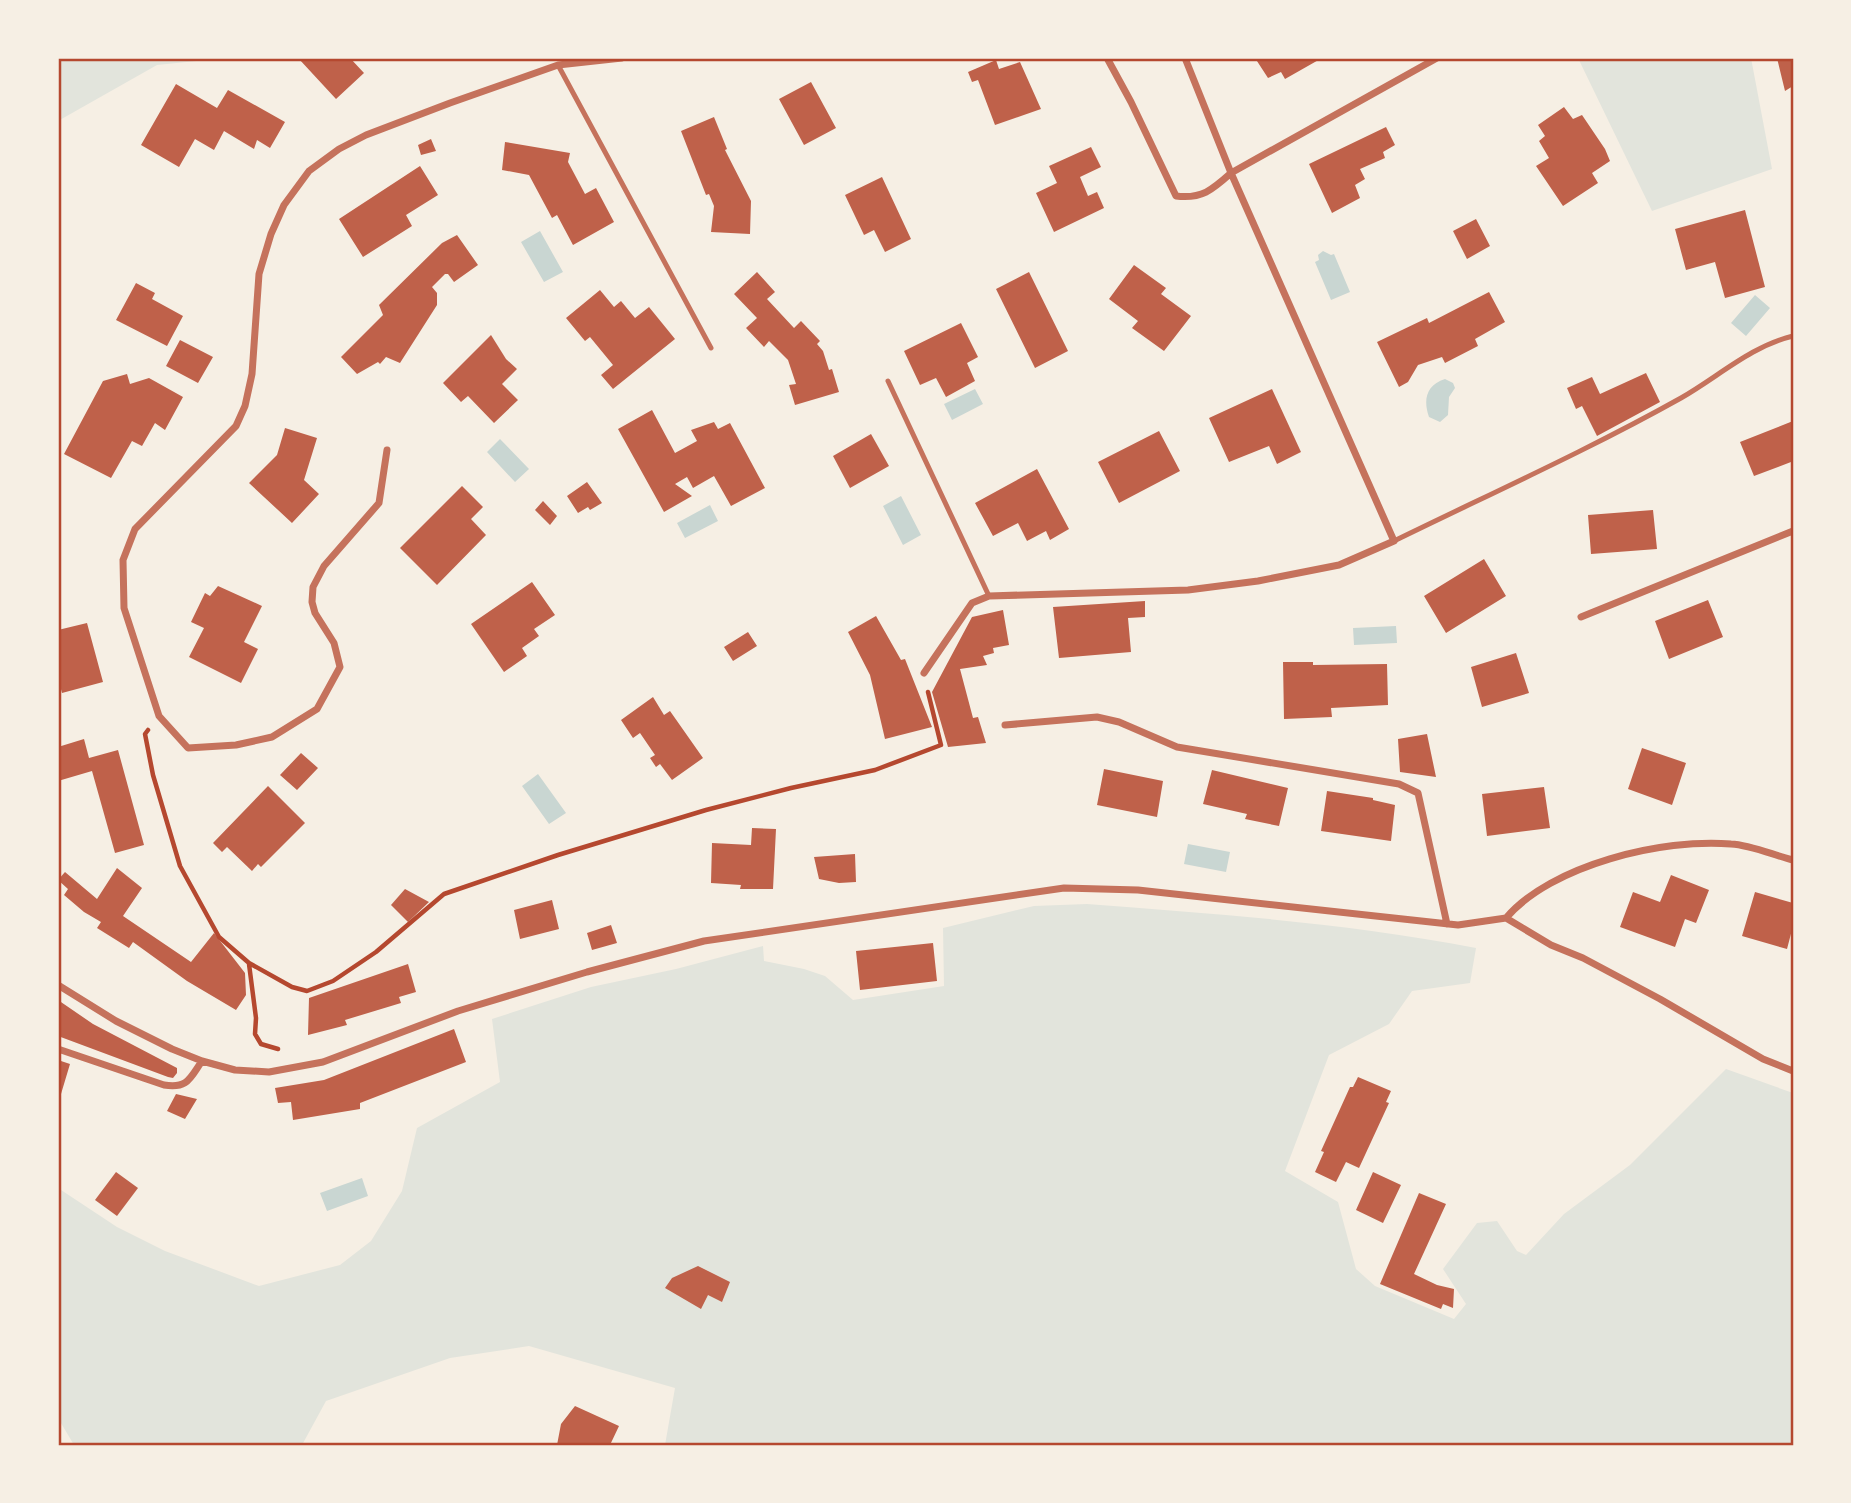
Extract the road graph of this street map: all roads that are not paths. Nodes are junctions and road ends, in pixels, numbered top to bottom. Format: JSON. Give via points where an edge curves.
{"nodes":[{"id":1,"x":622,"y":58,"type":"edge"},
{"id":2,"x":1107,"y":58,"type":"edge"},
{"id":3,"x":1185,"y":58,"type":"edge"},
{"id":4,"x":1437,"y":58,"type":"edge"},
{"id":5,"x":558,"y":65,"type":"junction"},
{"id":6,"x":1231,"y":173,"type":"junction"},
{"id":7,"x":1793,"y":336,"type":"edge"},
{"id":8,"x":711,"y":348,"type":"dead end"},
{"id":9,"x":888,"y":382,"type":"dead end"},
{"id":10,"x":387,"y":450,"type":"dead end"},
{"id":11,"x":1793,"y":531,"type":"edge"},
{"id":12,"x":1394,"y":541,"type":"junction"},
{"id":13,"x":989,"y":596,"type":"junction"},
{"id":14,"x":1581,"y":617,"type":"dead end"},
{"id":15,"x":923,"y":673,"type":"road end"},
{"id":16,"x":1005,"y":725,"type":"dead end"},
{"id":17,"x":1793,"y":860,"type":"edge"},
{"id":18,"x":1506,"y":918,"type":"junction"},
{"id":19,"x":1447,"y":924,"type":"junction"},
{"id":20,"x":58,"y":985,"type":"edge"},
{"id":21,"x":58,"y":1049,"type":"edge"},
{"id":22,"x":202,"y":1061,"type":"junction"},
{"id":23,"x":1793,"y":1071,"type":"edge"}],
"edges":[{"from":1,"to":5,"type":"street"},
{"from":2,"to":6,"type":"street","via":[[1176,196],[1193,198],[1212,190]]},
{"from":3,"to":6,"type":"street"},
{"from":4,"to":6,"type":"street"},
{"from":5,"to":8,"type":"lane"},
{"from":5,"to":10,"type":"street","via":[[366,135],[309,171],[284,205],[259,274],[252,374],[236,426],[135,528],[123,560],[124,608],[159,716],[188,748],[272,737],[317,709],[340,667],[334,643],[315,613],[313,587],[324,566],[379,503]]},
{"from":6,"to":12,"type":"street"},
{"from":7,"to":12,"type":"lane","via":[[1756,351],[1598,442]]},
{"from":9,"to":13,"type":"lane"},
{"from":11,"to":14,"type":"street"},
{"from":12,"to":13,"type":"street","via":[[1339,565],[1258,582],[1188,590]]},
{"from":13,"to":15,"type":"street","via":[[972,603]]},
{"from":16,"to":19,"type":"street","via":[[1097,717],[1177,747],[1399,784],[1418,793]]},
{"from":17,"to":18,"type":"street","via":[[1732,844],[1668,846],[1569,873],[1537,889]]},
{"from":18,"to":19,"type":"street"},
{"from":18,"to":23,"type":"street","via":[[1763,1059]]},
{"from":19,"to":22,"type":"street","via":[[1138,890],[1064,888],[704,941],[458,1011],[323,1062],[269,1072],[235,1070]]},
{"from":20,"to":22,"type":"street","via":[[116,1021]]},
{"from":21,"to":22,"type":"street","via":[[177,1087],[186,1084]]}]}
